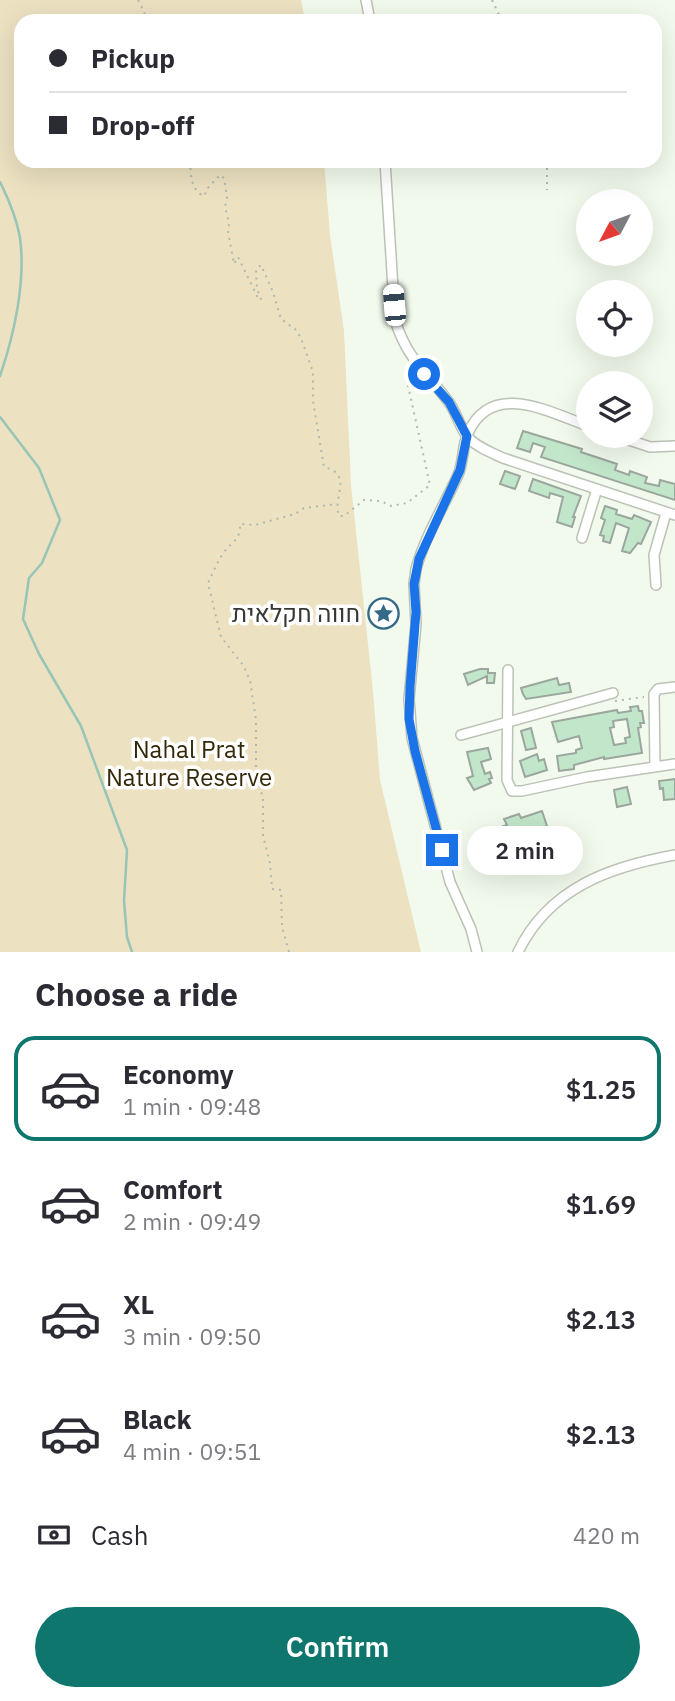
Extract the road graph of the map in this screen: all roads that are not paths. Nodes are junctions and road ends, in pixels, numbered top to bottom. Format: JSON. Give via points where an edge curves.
{"nodes":[{"id":1,"x":385,"y":168,"type":"edge"},
{"id":2,"x":576,"y":422,"type":"edge"},
{"id":3,"x":467,"y":436,"type":"junction"},
{"id":4,"x":675,"y":446,"type":"edge"},
{"id":5,"x":653,"y":447,"type":"edge"},
{"id":6,"x":597,"y":489,"type":"junction"},
{"id":7,"x":671,"y":514,"type":"edge"},
{"id":8,"x":582,"y":538,"type":"dead end"},
{"id":9,"x":656,"y":585,"type":"dead end"},
{"id":10,"x":508,"y":670,"type":"dead end"},
{"id":11,"x":675,"y":687,"type":"edge"},
{"id":12,"x":613,"y":693,"type":"road end"},
{"id":13,"x":507,"y":722,"type":"junction"},
{"id":14,"x":461,"y":735,"type":"dead end"},
{"id":15,"x":675,"y":764,"type":"edge"},
{"id":16,"x":655,"y":766,"type":"junction"},
{"id":17,"x":675,"y":855,"type":"edge"},
{"id":18,"x":477,"y":952,"type":"edge"},
{"id":19,"x":517,"y":952,"type":"edge"}],
"edges":[{"from":1,"to":3,"type":"street","via":[[395,320],[402,342],[449,402]]},
{"from":2,"to":3,"type":"street","via":[[511,402],[484,412]]},
{"from":3,"to":6,"type":"street","via":[[499,456]]},
{"from":3,"to":18,"type":"street","via":[[460,470],[415,574],[409,706],[413,745],[448,875]]},
{"from":4,"to":5,"type":"street"},
{"from":6,"to":7,"type":"street"},
{"from":6,"to":8,"type":"street"},
{"from":7,"to":9,"type":"street","via":[[654,555]]},
{"from":10,"to":13,"type":"street"},
{"from":11,"to":16,"type":"street","via":[[657,689],[653,695]]},
{"from":12,"to":13,"type":"street"},
{"from":13,"to":14,"type":"street"},
{"from":13,"to":16,"type":"street","via":[[507,780],[514,792]]},
{"from":15,"to":16,"type":"street"},
{"from":17,"to":19,"type":"street","via":[[612,871],[575,887],[528,930]]}]}
